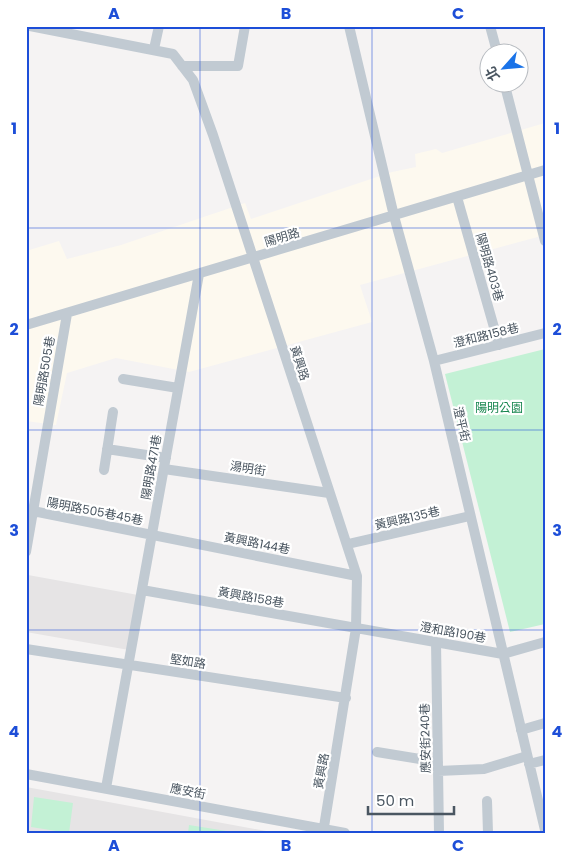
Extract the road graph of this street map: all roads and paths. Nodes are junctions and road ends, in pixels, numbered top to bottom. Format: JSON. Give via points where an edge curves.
{"nodes":[{"id":1,"x":30,"y":26,"type":"edge"},
{"id":2,"x":158,"y":26,"type":"edge"},
{"id":3,"x":245,"y":26,"type":"edge"},
{"id":4,"x":349,"y":26,"type":"edge"},
{"id":5,"x":490,"y":26,"type":"edge"},
{"id":6,"x":494,"y":42,"type":"edge"},
{"id":7,"x":154,"y":49,"type":"junction"},
{"id":8,"x":182,"y":66,"type":"junction"},
{"id":9,"x":507,"y":92,"type":"edge"},
{"id":10,"x":545,"y":170,"type":"edge"},
{"id":11,"x":528,"y":175,"type":"junction"},
{"id":12,"x":457,"y":197,"type":"junction"},
{"id":13,"x":394,"y":216,"type":"junction"},
{"id":14,"x":545,"y":241,"type":"edge"},
{"id":15,"x":253,"y":259,"type":"junction"},
{"id":16,"x":199,"y":274,"type":"junction"},
{"id":17,"x":67,"y":314,"type":"junction"},
{"id":18,"x":26,"y":325,"type":"edge"},
{"id":19,"x":545,"y":333,"type":"edge"},
{"id":20,"x":499,"y":345,"type":"junction"},
{"id":21,"x":434,"y":361,"type":"junction"},
{"id":22,"x":123,"y":378,"type":"dead end"},
{"id":23,"x":178,"y":388,"type":"junction"},
{"id":24,"x":113,"y":412,"type":"dead end"},
{"id":25,"x":107,"y":449,"type":"junction"},
{"id":26,"x":165,"y":463,"type":"junction"},
{"id":27,"x":104,"y":470,"type":"dead end"},
{"id":28,"x":328,"y":493,"type":"junction"},
{"id":29,"x":33,"y":512,"type":"junction"},
{"id":30,"x":470,"y":516,"type":"junction"},
{"id":31,"x":152,"y":534,"type":"junction"},
{"id":32,"x":348,"y":544,"type":"junction"},
{"id":33,"x":26,"y":552,"type":"edge"},
{"id":34,"x":357,"y":576,"type":"junction"},
{"id":35,"x":142,"y":590,"type":"junction"},
{"id":36,"x":356,"y":628,"type":"junction"},
{"id":37,"x":436,"y":642,"type":"junction"},
{"id":38,"x":545,"y":642,"type":"edge"},
{"id":39,"x":26,"y":649,"type":"edge"},
{"id":40,"x":503,"y":654,"type":"junction"},
{"id":41,"x":127,"y":665,"type":"junction"},
{"id":42,"x":346,"y":698,"type":"junction"},
{"id":43,"x":545,"y":723,"type":"edge"},
{"id":44,"x":521,"y":730,"type":"junction"},
{"id":45,"x":377,"y":752,"type":"dead end"},
{"id":46,"x":528,"y":760,"type":"junction"},
{"id":47,"x":545,"y":760,"type":"edge"},
{"id":48,"x":438,"y":766,"type":"junction"},
{"id":49,"x":26,"y":774,"type":"edge"},
{"id":50,"x":106,"y":788,"type":"junction"},
{"id":51,"x":487,"y":801,"type":"dead end"},
{"id":52,"x":545,"y":830,"type":"edge"},
{"id":53,"x":323,"y":831,"type":"edge"},
{"id":54,"x":345,"y":833,"type":"edge"},
{"id":55,"x":439,"y":833,"type":"edge"},
{"id":56,"x":488,"y":833,"type":"edge"}],
"edges":[{"from":1,"to":7,"type":"street","name":"黃興路"},
{"from":2,"to":7,"type":"street"},
{"from":3,"to":8,"type":"street","via":[[238,66]]},
{"from":4,"to":13,"type":"street","name":"澄平街"},
{"from":5,"to":6,"type":"street"},
{"from":7,"to":8,"type":"street","name":"黃興路","via":[[172,54]]},
{"from":8,"to":15,"type":"street","name":"黃興路","via":[[193,80]]},
{"from":9,"to":11,"type":"street"},
{"from":10,"to":11,"type":"street","name":"陽明路"},
{"from":11,"to":12,"type":"street","name":"陽明路"},
{"from":11,"to":14,"type":"street"},
{"from":12,"to":13,"type":"street","name":"陽明路"},
{"from":12,"to":20,"type":"street","name":"陽明路403巷"},
{"from":13,"to":15,"type":"street","name":"陽明路"},
{"from":13,"to":21,"type":"street","name":"澄平街"},
{"from":15,"to":16,"type":"street","name":"陽明路"},
{"from":15,"to":28,"type":"street","name":"黃興路"},
{"from":16,"to":17,"type":"street","name":"陽明路"},
{"from":16,"to":23,"type":"street","name":"陽明路471巷"},
{"from":17,"to":18,"type":"street","name":"陽明路"},
{"from":17,"to":29,"type":"street","name":"陽明路505巷"},
{"from":19,"to":20,"type":"street","name":"澄和路158巷"},
{"from":20,"to":21,"type":"street","name":"澄和路158巷"},
{"from":21,"to":30,"type":"street","name":"澄平街"},
{"from":22,"to":23,"type":"street"},
{"from":23,"to":26,"type":"street","name":"陽明路471巷"},
{"from":24,"to":25,"type":"street"},
{"from":25,"to":26,"type":"street","name":"湯明街"},
{"from":25,"to":27,"type":"street"},
{"from":26,"to":28,"type":"street","name":"湯明街"},
{"from":26,"to":31,"type":"street","name":"陽明路471巷"},
{"from":28,"to":32,"type":"street","name":"黃興路"},
{"from":29,"to":31,"type":"street","name":"陽明路505巷45巷"},
{"from":29,"to":33,"type":"street","name":"陽明路505巷"},
{"from":30,"to":32,"type":"street","name":"黃興路135巷"},
{"from":30,"to":40,"type":"street","name":"澄平街"},
{"from":31,"to":34,"type":"street","name":"黃興路144巷"},
{"from":31,"to":35,"type":"street","name":"陽明路471巷"},
{"from":32,"to":34,"type":"street","name":"黃興路"},
{"from":34,"to":36,"type":"street","name":"黃興路"},
{"from":35,"to":36,"type":"street","name":"黃興路158巷"},
{"from":35,"to":41,"type":"street","name":"陽明路471巷"},
{"from":36,"to":37,"type":"street","name":"澄和路190巷"},
{"from":36,"to":42,"type":"street","name":"黃興路"},
{"from":37,"to":40,"type":"street","name":"澄和路190巷"},
{"from":37,"to":48,"type":"street","name":"應安街240巷"},
{"from":38,"to":40,"type":"street","name":"澄和路190巷"},
{"from":39,"to":41,"type":"street","name":"堅如路"},
{"from":40,"to":44,"type":"street","name":"澄平街"},
{"from":41,"to":42,"type":"street","name":"堅如路"},
{"from":41,"to":50,"type":"street","name":"陽明路471巷"},
{"from":42,"to":53,"type":"street","name":"黃興路"},
{"from":43,"to":44,"type":"street"},
{"from":44,"to":46,"type":"street","name":"澄平街"},
{"from":45,"to":48,"type":"street"},
{"from":46,"to":47,"type":"street"},
{"from":46,"to":48,"type":"street","via":[[484,769]]},
{"from":46,"to":52,"type":"street","name":"澄平街"},
{"from":48,"to":55,"type":"street","name":"應安街240巷"},
{"from":49,"to":50,"type":"street","name":"應安街"},
{"from":50,"to":53,"type":"street","name":"應安街"},
{"from":51,"to":56,"type":"street"},
{"from":53,"to":54,"type":"street","name":"應安街"}]}
